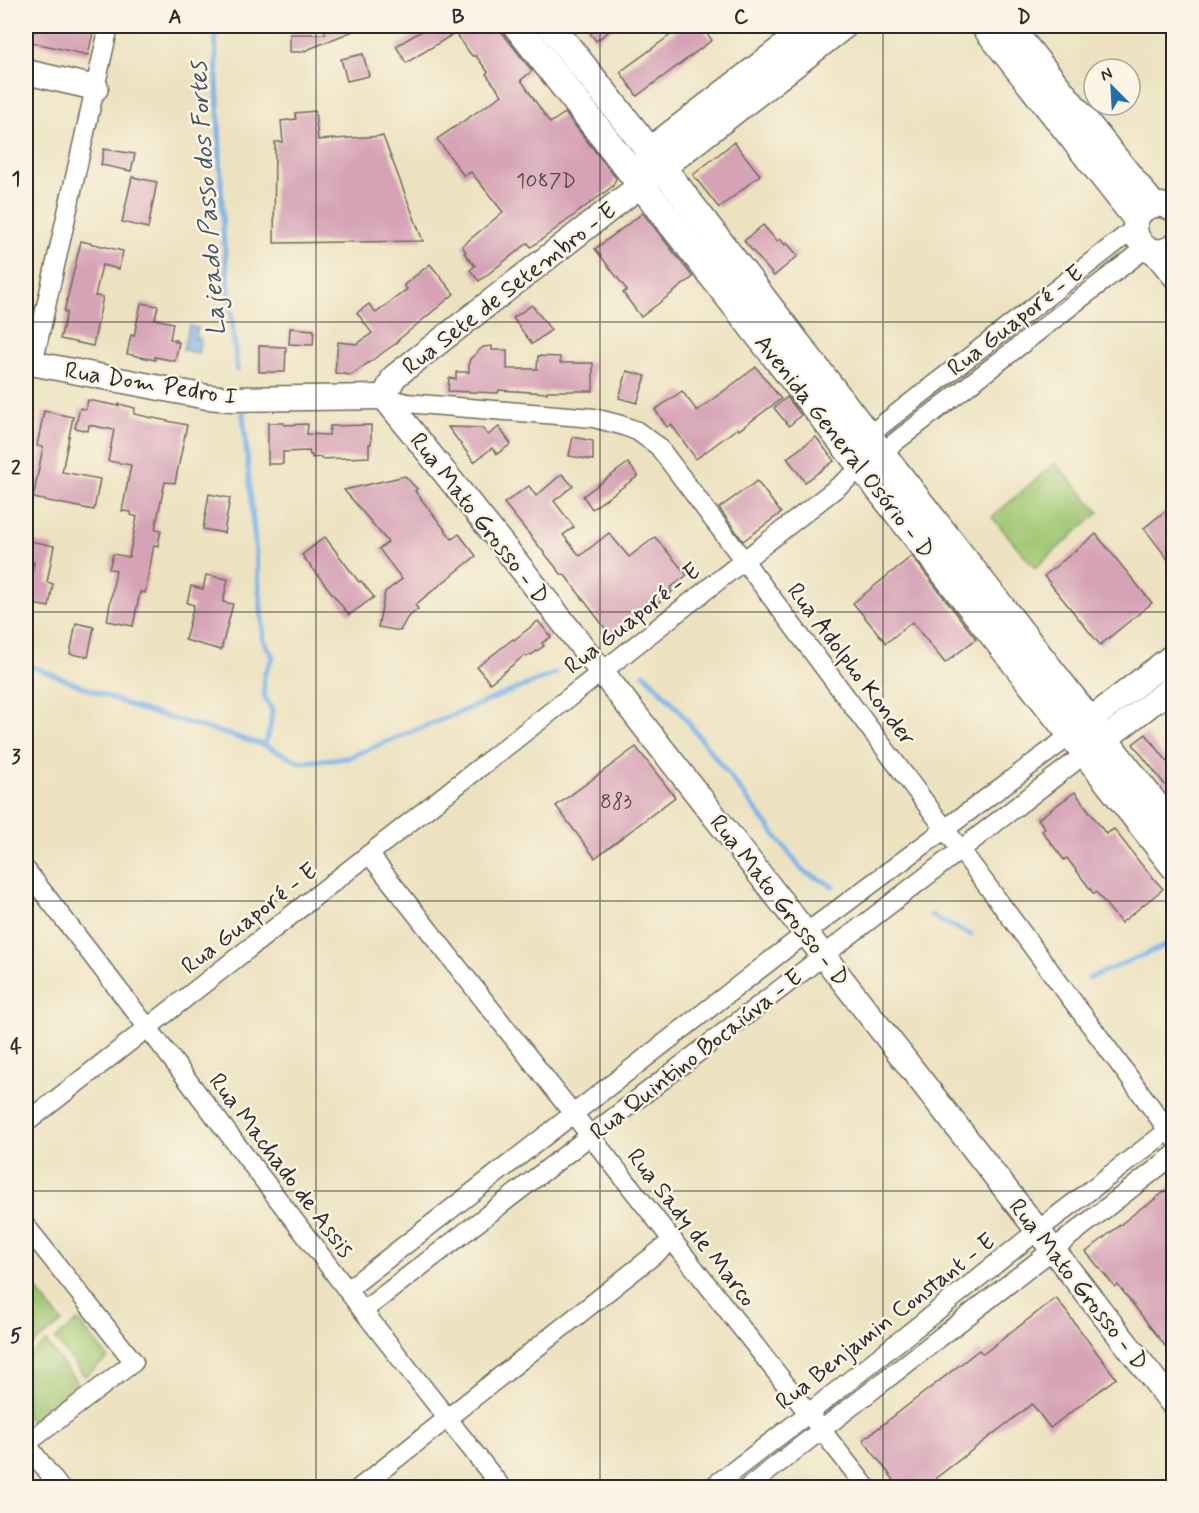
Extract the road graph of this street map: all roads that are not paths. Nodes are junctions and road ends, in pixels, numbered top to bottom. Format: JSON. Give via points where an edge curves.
{"nodes":[{"id":1,"x":109,"y":26,"type":"edge"},
{"id":2,"x":517,"y":26,"type":"edge"},
{"id":3,"x":551,"y":26,"type":"edge"},
{"id":4,"x":810,"y":26,"type":"edge"},
{"id":5,"x":845,"y":26,"type":"edge"},
{"id":6,"x":983,"y":26,"type":"edge"},
{"id":7,"x":1010,"y":26,"type":"edge"},
{"id":8,"x":26,"y":72,"type":"edge"},
{"id":9,"x":96,"y":88,"type":"junction"},
{"id":10,"x":656,"y":159,"type":"junction"},
{"id":11,"x":641,"y":185,"type":"junction"},
{"id":12,"x":1156,"y":223,"type":"edge"},
{"id":13,"x":1173,"y":275,"type":"edge"},
{"id":14,"x":29,"y":363,"type":"edge"},
{"id":15,"x":384,"y":397,"type":"junction"},
{"id":16,"x":866,"y":452,"type":"junction"},
{"id":17,"x":744,"y":561,"type":"junction"},
{"id":18,"x":1173,"y":655,"type":"edge"},
{"id":19,"x":602,"y":672,"type":"junction"},
{"id":20,"x":1173,"y":686,"type":"edge"},
{"id":21,"x":1088,"y":737,"type":"junction"},
{"id":22,"x":945,"y":829,"type":"junction"},
{"id":23,"x":1173,"y":829,"type":"edge"},
{"id":24,"x":960,"y":849,"type":"junction"},
{"id":25,"x":369,"y":854,"type":"junction"},
{"id":26,"x":1173,"y":866,"type":"edge"},
{"id":27,"x":26,"y":870,"type":"edge"},
{"id":28,"x":806,"y":933,"type":"junction"},
{"id":29,"x":823,"y":955,"type":"junction"},
{"id":30,"x":148,"y":1028,"type":"junction"},
{"id":31,"x":573,"y":1114,"type":"junction"},
{"id":32,"x":26,"y":1123,"type":"edge"},
{"id":33,"x":1172,"y":1131,"type":"edge"},
{"id":34,"x":590,"y":1136,"type":"junction"},
{"id":35,"x":1173,"y":1155,"type":"edge"},
{"id":36,"x":464,"y":1198,"type":"junction"},
{"id":37,"x":481,"y":1220,"type":"junction"},
{"id":38,"x":26,"y":1226,"type":"edge"},
{"id":39,"x":1037,"y":1231,"type":"junction"},
{"id":40,"x":673,"y":1240,"type":"junction"},
{"id":41,"x":1052,"y":1250,"type":"junction"},
{"id":42,"x":347,"y":1290,"type":"junction"},
{"id":43,"x":363,"y":1311,"type":"junction"},
{"id":44,"x":1173,"y":1405,"type":"edge"},
{"id":45,"x":809,"y":1413,"type":"junction"},
{"id":46,"x":447,"y":1418,"type":"junction"},
{"id":47,"x":822,"y":1430,"type":"junction"},
{"id":48,"x":26,"y":1444,"type":"edge"},
{"id":49,"x":740,"y":1466,"type":"junction"},
{"id":50,"x":750,"y":1485,"type":"edge"},
{"id":51,"x":60,"y":1488,"type":"edge"},
{"id":52,"x":359,"y":1488,"type":"edge"},
{"id":53,"x":502,"y":1488,"type":"edge"},
{"id":54,"x":711,"y":1488,"type":"edge"},
{"id":55,"x":867,"y":1488,"type":"edge"}],
"edges":[{"from":1,"to":9,"type":"street"},
{"from":2,"to":11,"type":"main road","name":"Avenida General Osório - D"},
{"from":3,"to":10,"type":"main road","name":"Avenida General Osório - D"},
{"from":4,"to":10,"type":"street","name":"Rua Sete de Setembro - E"},
{"from":5,"to":10,"type":"street","name":"Rua Sete de Setembro - E"},
{"from":6,"to":12,"type":"street"},
{"from":7,"to":12,"type":"street"},
{"from":8,"to":9,"type":"street"},
{"from":9,"to":14,"type":"street"},
{"from":10,"to":11,"type":"street","name":"Rua Sete de Setembro - E"},
{"from":10,"to":16,"type":"main road","name":"Avenida General Osório - D"},
{"from":11,"to":15,"type":"street","name":"Rua Sete de Setembro - E","via":[[394,377]]},
{"from":11,"to":16,"type":"main road","name":"Avenida General Osório - D"},
{"from":12,"to":13,"type":"street"},
{"from":12,"to":16,"type":"street","name":"Rua Guaporé - E"},
{"from":14,"to":15,"type":"street","name":"Rua Dom Pedro I","via":[[207,397]]},
{"from":15,"to":17,"type":"street","name":"Rua Adolpho Konder","via":[[406,403],[594,418],[638,431],[658,446]]},
{"from":15,"to":19,"type":"street","name":"Rua Mato Grosso - D"},
{"from":16,"to":17,"type":"street","name":"Rua Guaporé - E"},
{"from":16,"to":21,"type":"main road","name":"Avenida General Osório - D"},
{"from":17,"to":19,"type":"street","name":"Rua Guaporé - E"},
{"from":17,"to":22,"type":"street","name":"Rua Adolpho Konder"},
{"from":18,"to":21,"type":"street","name":"Rua Quintino Bocaiúva - E"},
{"from":19,"to":25,"type":"street","name":"Rua Guaporé - E"},
{"from":19,"to":28,"type":"street","name":"Rua Mato Grosso - D"},
{"from":20,"to":21,"type":"street","name":"Rua Quintino Bocaiúva - E"},
{"from":21,"to":22,"type":"street","name":"Rua Quintino Bocaiúva - E"},
{"from":21,"to":23,"type":"main road","name":"Avenida General Osório - D"},
{"from":21,"to":24,"type":"street","name":"Rua Quintino Bocaiúva - E"},
{"from":21,"to":26,"type":"main road","name":"Avenida General Osório - D"},
{"from":22,"to":24,"type":"street","name":"Rua Adolpho Konder"},
{"from":22,"to":28,"type":"street","name":"Rua Quintino Bocaiúva - E"},
{"from":24,"to":29,"type":"street","name":"Rua Quintino Bocaiúva - E"},
{"from":24,"to":33,"type":"street","name":"Rua Adolpho Konder"},
{"from":25,"to":30,"type":"street","name":"Rua Guaporé - E"},
{"from":25,"to":31,"type":"street","name":"Rua Sady de Marco"},
{"from":27,"to":30,"type":"street","name":"Rua Machado de Assis"},
{"from":28,"to":29,"type":"street","name":"Rua Mato Grosso - D"},
{"from":28,"to":31,"type":"street","name":"Rua Quintino Bocaiúva - E"},
{"from":29,"to":34,"type":"street","name":"Rua Quintino Bocaiúva - E"},
{"from":29,"to":39,"type":"street","name":"Rua Mato Grosso - D"},
{"from":30,"to":32,"type":"street","name":"Rua Guaporé - E"},
{"from":30,"to":42,"type":"street","name":"Rua Machado de Assis"},
{"from":31,"to":34,"type":"street","name":"Rua Sady de Marco"},
{"from":31,"to":36,"type":"street","name":"Rua Quintino Bocaiúva - E"},
{"from":33,"to":39,"type":"street","name":"Rua Benjamin Constant - E"},
{"from":34,"to":37,"type":"street","name":"Rua Quintino Bocaiúva - E"},
{"from":34,"to":40,"type":"street","name":"Rua Sady de Marco"},
{"from":35,"to":41,"type":"street","name":"Rua Benjamin Constant - E"},
{"from":36,"to":37,"type":"street"},
{"from":36,"to":42,"type":"street","name":"Rua Quintino Bocaiúva - E"},
{"from":37,"to":43,"type":"street","name":"Rua Quintino Bocaiúva - E"},
{"from":38,"to":48,"type":"street","via":[[134,1362]]},
{"from":39,"to":41,"type":"street","name":"Rua Mato Grosso - D"},
{"from":39,"to":45,"type":"street","name":"Rua Benjamin Constant - E"},
{"from":40,"to":45,"type":"street","name":"Rua Sady de Marco"},
{"from":40,"to":46,"type":"street"},
{"from":41,"to":44,"type":"street","name":"Rua Mato Grosso - D"},
{"from":41,"to":47,"type":"street","name":"Rua Benjamin Constant - E"},
{"from":42,"to":43,"type":"street","name":"Rua Machado de Assis"},
{"from":43,"to":46,"type":"street","name":"Rua Machado de Assis"},
{"from":45,"to":47,"type":"street","name":"Rua Sady de Marco"},
{"from":45,"to":49,"type":"street","name":"Rua Benjamin Constant - E"},
{"from":46,"to":52,"type":"street"},
{"from":46,"to":53,"type":"street","name":"Rua Machado de Assis"},
{"from":47,"to":50,"type":"street","name":"Rua Benjamin Constant - E"},
{"from":47,"to":55,"type":"street","name":"Rua Sady de Marco"},
{"from":48,"to":51,"type":"street"},
{"from":49,"to":50,"type":"street"},
{"from":49,"to":54,"type":"street","name":"Rua Benjamin Constant - E"}]}
